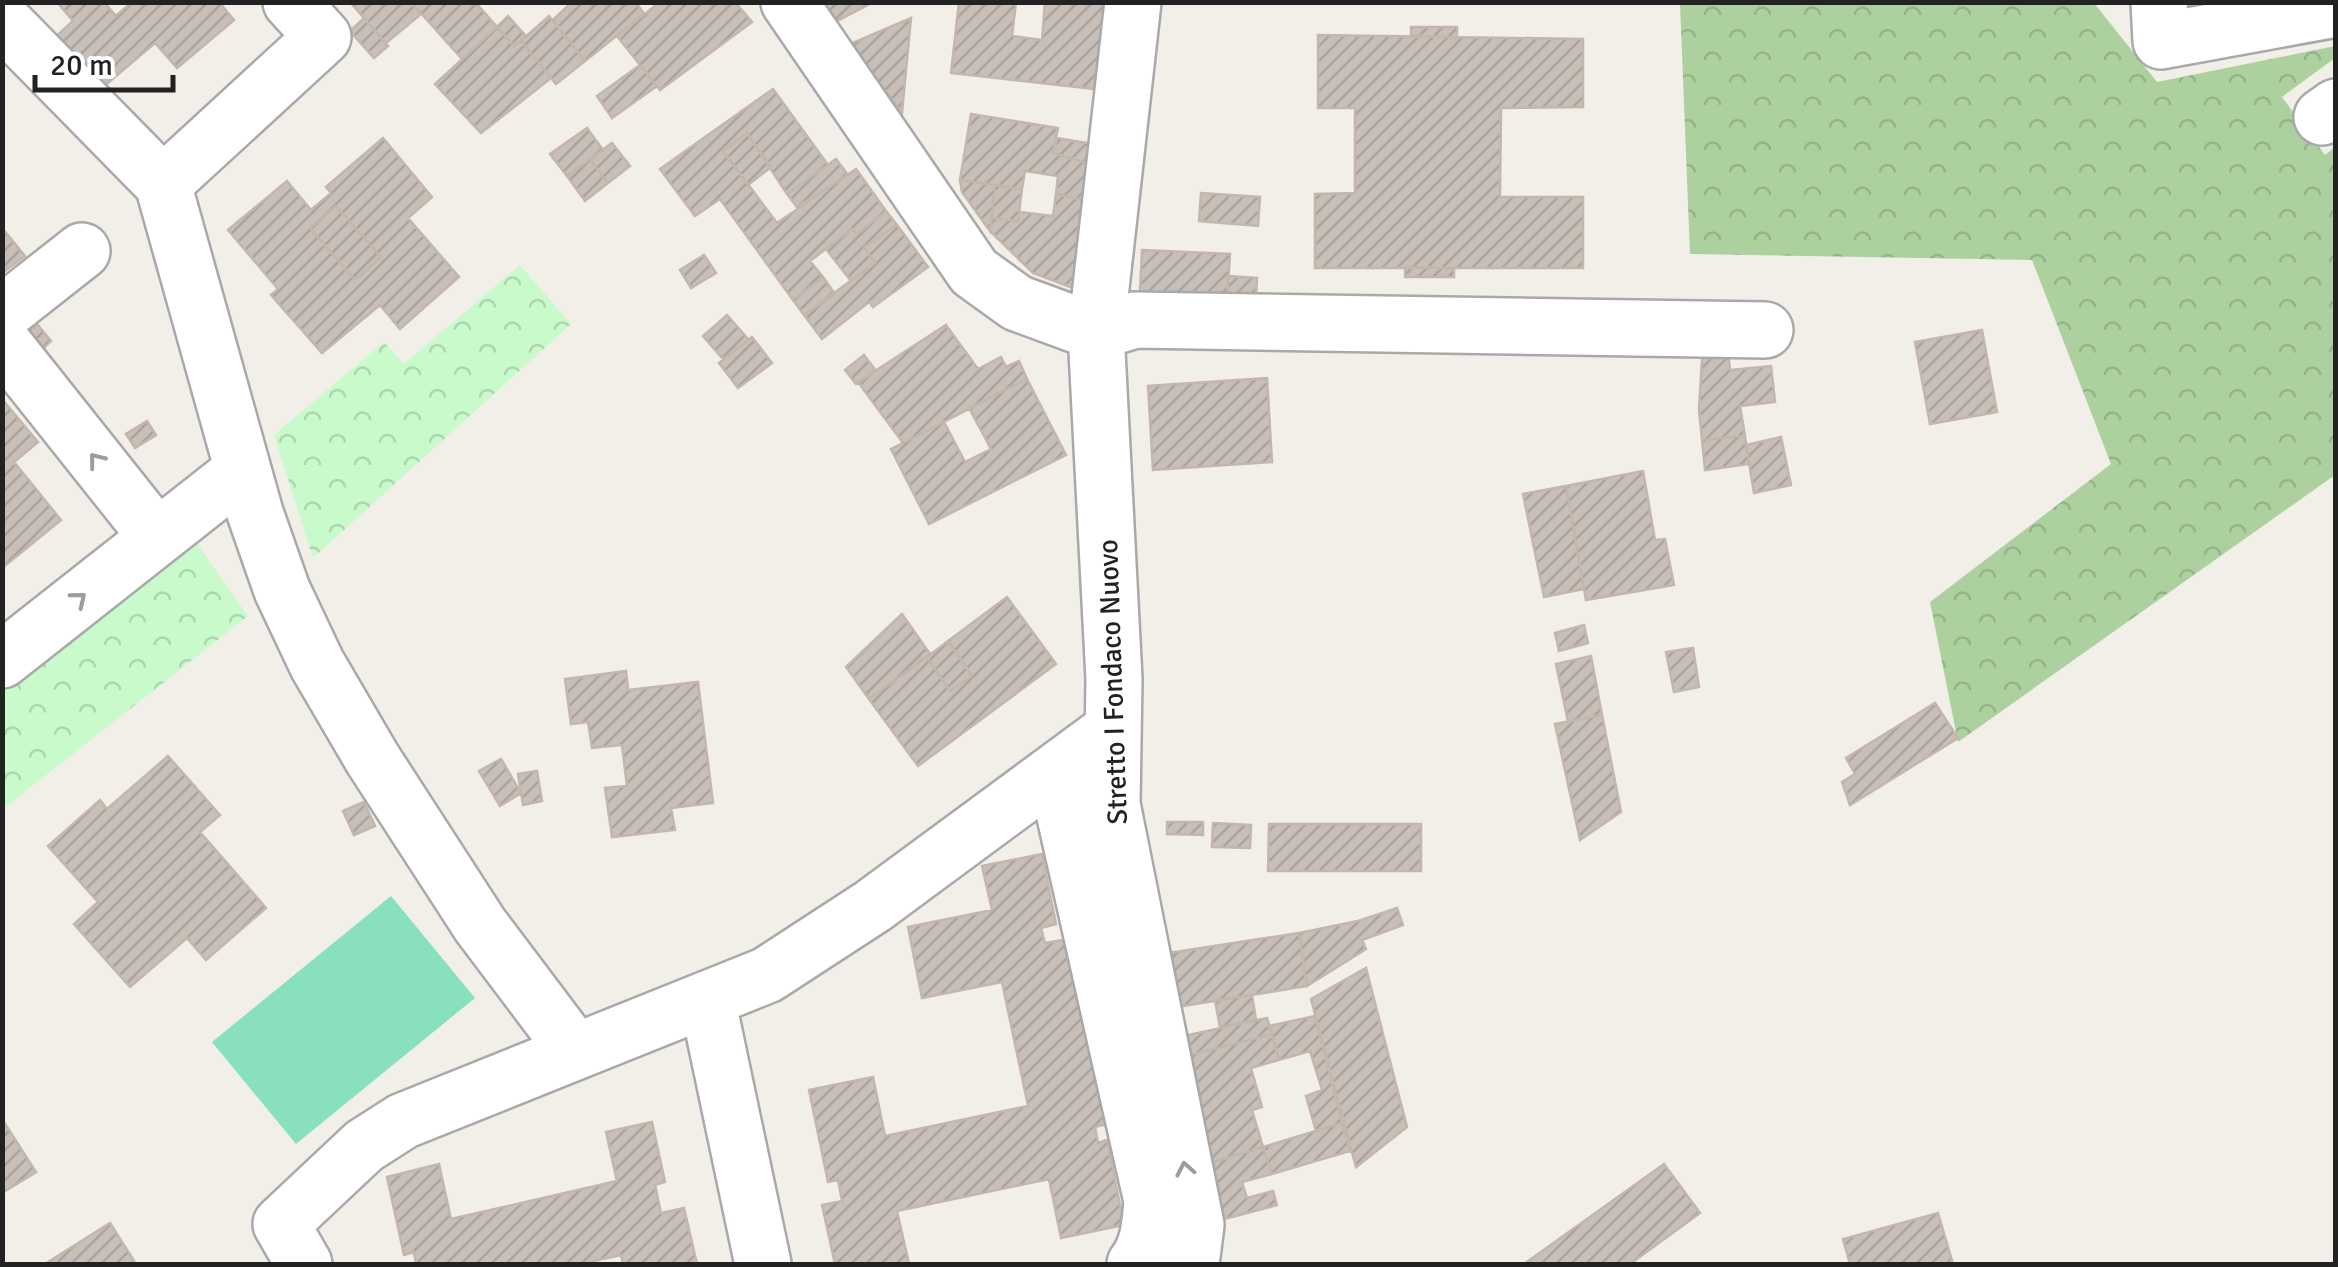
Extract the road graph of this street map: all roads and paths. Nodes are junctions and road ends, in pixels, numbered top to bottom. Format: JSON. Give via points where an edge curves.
{"nodes":[{"id":1,"x":291,"y":2,"type":"edge"},
{"id":2,"x":789,"y":2,"type":"edge"},
{"id":3,"x":1133,"y":2,"type":"edge"},
{"id":4,"x":2159,"y":2,"type":"edge"},
{"id":5,"x":2336,"y":9,"type":"edge"},
{"id":6,"x":2,"y":20,"type":"edge"},
{"id":7,"x":163,"y":184,"type":"junction"},
{"id":8,"x":82,"y":251,"type":"dead end"},
{"id":9,"x":2,"y":314,"type":"edge"},
{"id":10,"x":1765,"y":330,"type":"dead end"},
{"id":11,"x":1096,"y":332,"type":"junction"},
{"id":12,"x":2,"y":342,"type":"edge"},
{"id":13,"x":243,"y":470,"type":"junction"},
{"id":14,"x":157,"y":536,"type":"junction"},
{"id":15,"x":2,"y":660,"type":"edge"},
{"id":16,"x":1113,"y":729,"type":"junction"},
{"id":17,"x":1055,"y":772,"type":"junction"},
{"id":18,"x":707,"y":999,"type":"junction"},
{"id":19,"x":575,"y":1052,"type":"junction"},
{"id":20,"x":304,"y":1264,"type":"edge"},
{"id":21,"x":763,"y":1264,"type":"edge"},
{"id":22,"x":1135,"y":1264,"type":"edge"},
{"id":23,"x":1190,"y":1264,"type":"edge"}],
"edges":[{"from":1,"to":7,"type":"street","via":[[323,37]]},
{"from":2,"to":11,"type":"street","via":[[974,272],[1017,303]]},
{"from":3,"to":11,"type":"street","name":"Stretto I Fondaco Nuovo"},
{"from":4,"to":5,"type":"street","via":[[2161,41]]},
{"from":6,"to":7,"type":"street"},
{"from":7,"to":13,"type":"street"},
{"from":8,"to":9,"type":"street"},
{"from":10,"to":11,"type":"street","via":[[1135,320]]},
{"from":11,"to":16,"type":"street","name":"Stretto I Fondaco Nuovo"},
{"from":14,"to":12,"type":"street","one_way":true},
{"from":13,"to":14,"type":"street"},
{"from":13,"to":19,"type":"street","via":[[282,590],[318,664],[480,925]]},
{"from":15,"to":14,"type":"street","one_way":true},
{"from":16,"to":17,"type":"street"},
{"from":23,"to":16,"type":"street","name":"Stretto I Fondaco Nuovo","one_way":true,"via":[[1196,1225],[1112,804]]},
{"from":17,"to":18,"type":"street","via":[[818,944],[767,975]]},
{"from":17,"to":22,"type":"street","via":[[1152,1202]]},
{"from":18,"to":19,"type":"street"},
{"from":18,"to":21,"type":"street"},
{"from":19,"to":20,"type":"street","via":[[421,1113],[364,1146],[281,1224]]}]}
